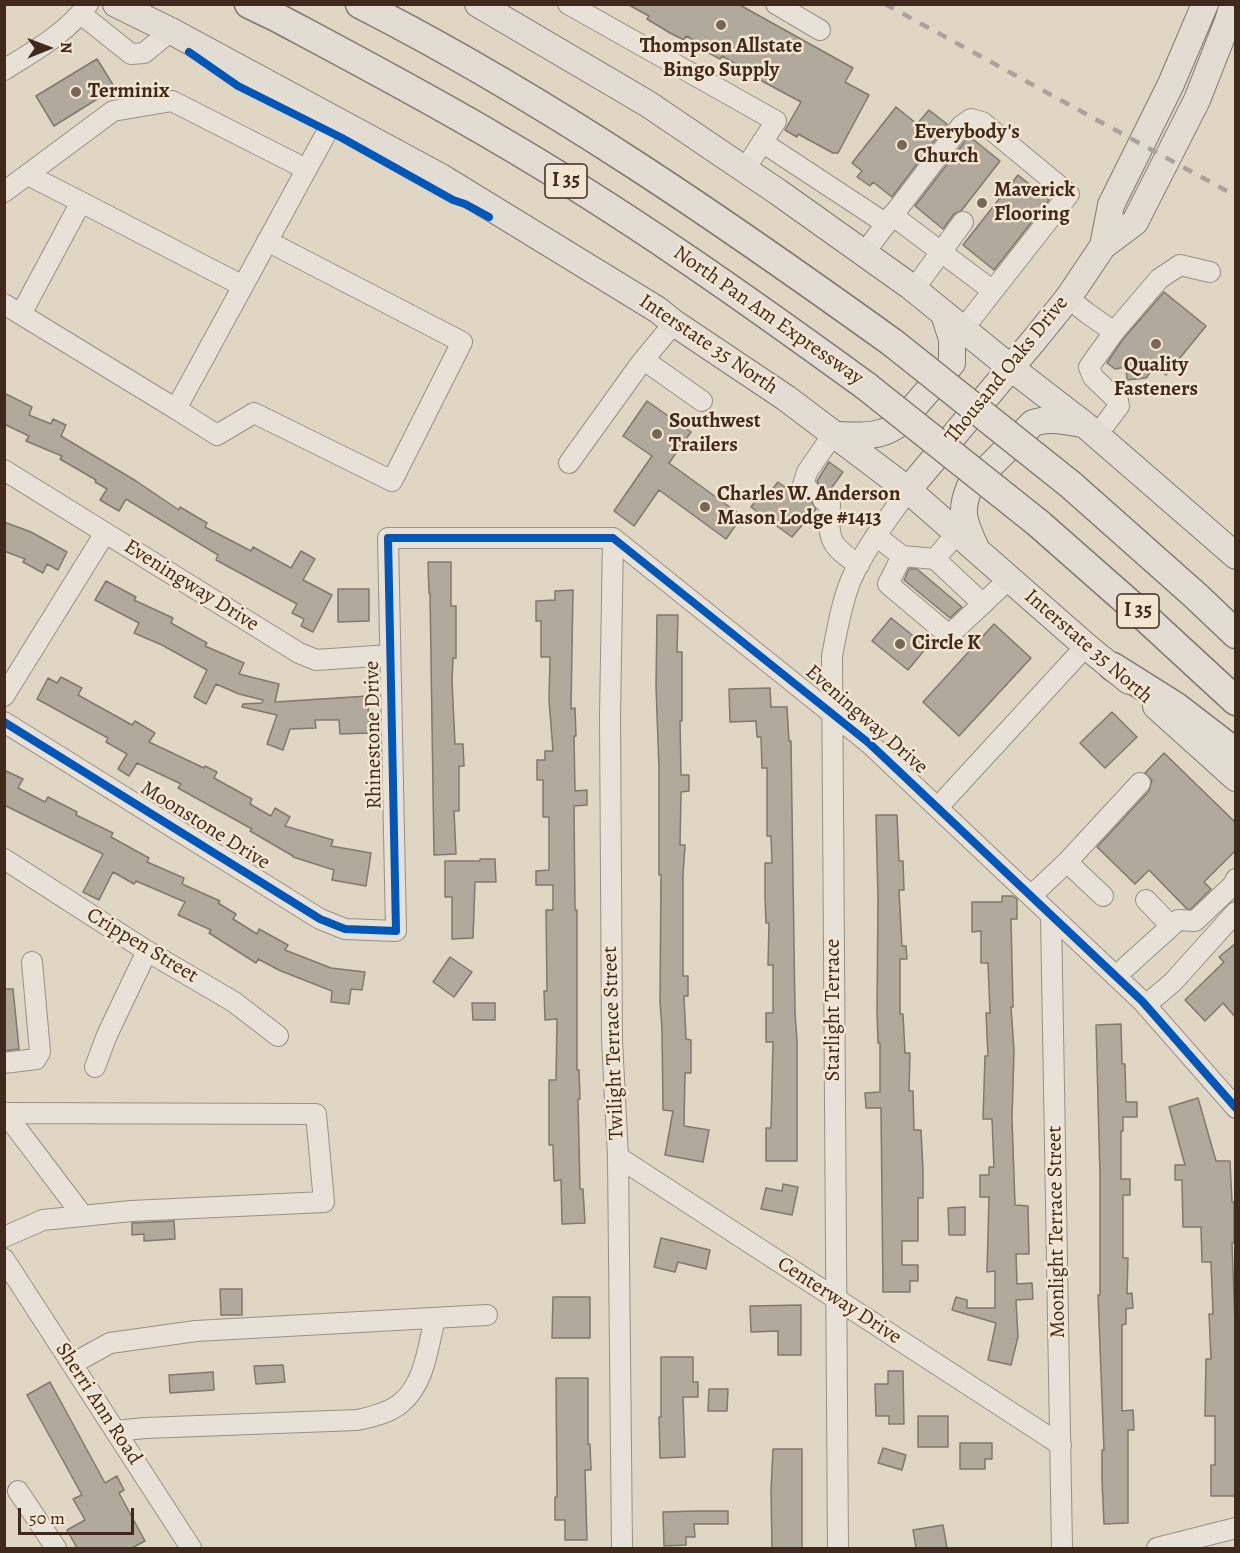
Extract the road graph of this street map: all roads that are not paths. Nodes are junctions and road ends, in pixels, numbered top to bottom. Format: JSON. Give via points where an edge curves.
{"nodes":[{"id":1,"x":116,"y":4,"type":"edge"},
{"id":2,"x":249,"y":4,"type":"edge"},
{"id":3,"x":360,"y":4,"type":"edge"},
{"id":4,"x":568,"y":4,"type":"edge"},
{"id":5,"x":776,"y":4,"type":"edge"},
{"id":6,"x":1206,"y":4,"type":"edge"},
{"id":7,"x":1233,"y":4,"type":"edge"},
{"id":8,"x":487,"y":7,"type":"edge"},
{"id":9,"x":84,"y":9,"type":"edge"},
{"id":10,"x":820,"y":30,"type":"dead end"},
{"id":11,"x":171,"y":31,"type":"junction"},
{"id":12,"x":4,"y":70,"type":"edge"},
{"id":13,"x":334,"y":119,"type":"junction"},
{"id":14,"x":762,"y":142,"type":"junction"},
{"id":15,"x":306,"y":169,"type":"junction"},
{"id":16,"x":745,"y":170,"type":"junction"},
{"id":17,"x":28,"y":175,"type":"junction"},
{"id":18,"x":4,"y":192,"type":"edge"},
{"id":19,"x":81,"y":202,"type":"junction"},
{"id":20,"x":889,"y":219,"type":"junction"},
{"id":21,"x":963,"y":222,"type":"dead end"},
{"id":22,"x":267,"y":241,"type":"junction"},
{"id":23,"x":1103,"y":246,"type":"junction"},
{"id":24,"x":942,"y":251,"type":"junction"},
{"id":25,"x":864,"y":253,"type":"junction"},
{"id":26,"x":1210,"y":272,"type":"dead end"},
{"id":27,"x":243,"y":286,"type":"junction"},
{"id":28,"x":914,"y":289,"type":"junction"},
{"id":29,"x":993,"y":291,"type":"junction"},
{"id":30,"x":1068,"y":297,"type":"junction"},
{"id":31,"x":13,"y":309,"type":"edge"},
{"id":32,"x":953,"y":322,"type":"junction"},
{"id":33,"x":674,"y":323,"type":"junction"},
{"id":34,"x":1114,"y":332,"type":"junction"},
{"id":35,"x":644,"y":360,"type":"junction"},
{"id":36,"x":1011,"y":368,"type":"junction"},
{"id":37,"x":702,"y":401,"type":"dead end"},
{"id":38,"x":176,"y":409,"type":"junction"},
{"id":39,"x":1091,"y":430,"type":"junction"},
{"id":40,"x":836,"y":434,"type":"junction"},
{"id":41,"x":569,"y":463,"type":"dead end"},
{"id":42,"x":4,"y":470,"type":"edge"},
{"id":43,"x":908,"y":490,"type":"junction"},
{"id":44,"x":105,"y":533,"type":"junction"},
{"id":45,"x":957,"y":533,"type":"junction"},
{"id":46,"x":876,"y":536,"type":"junction"},
{"id":47,"x":613,"y":538,"type":"junction"},
{"id":48,"x":977,"y":551,"type":"junction"},
{"id":49,"x":902,"y":556,"type":"junction"},
{"id":50,"x":1236,"y":556,"type":"edge"},
{"id":51,"x":935,"y":559,"type":"junction"},
{"id":52,"x":859,"y":565,"type":"junction"},
{"id":53,"x":1009,"y":579,"type":"junction"},
{"id":54,"x":983,"y":604,"type":"junction"},
{"id":55,"x":1236,"y":634,"type":"edge"},
{"id":56,"x":1086,"y":646,"type":"junction"},
{"id":57,"x":390,"y":655,"type":"junction"},
{"id":58,"x":1113,"y":667,"type":"junction"},
{"id":59,"x":4,"y":696,"type":"edge"},
{"id":60,"x":1236,"y":701,"type":"edge"},
{"id":61,"x":831,"y":711,"type":"junction"},
{"id":62,"x":4,"y":722,"type":"edge"},
{"id":63,"x":1236,"y":753,"type":"edge"},
{"id":64,"x":1236,"y":778,"type":"edge"},
{"id":65,"x":1140,"y":783,"type":"dead end"},
{"id":66,"x":938,"y":807,"type":"junction"},
{"id":67,"x":4,"y":859,"type":"edge"},
{"id":68,"x":1067,"y":862,"type":"junction"},
{"id":69,"x":1236,"y":879,"type":"edge"},
{"id":70,"x":1032,"y":896,"type":"junction"},
{"id":71,"x":1103,"y":896,"type":"dead end"},
{"id":72,"x":1146,"y":900,"type":"dead end"},
{"id":73,"x":1236,"y":912,"type":"edge"},
{"id":74,"x":1051,"y":915,"type":"junction"},
{"id":75,"x":1171,"y":926,"type":"junction"},
{"id":76,"x":396,"y":931,"type":"joint"},
{"id":77,"x":147,"y":951,"type":"junction"},
{"id":78,"x":32,"y":962,"type":"dead end"},
{"id":79,"x":1116,"y":976,"type":"junction"},
{"id":80,"x":1146,"y":1005,"type":"junction"},
{"id":81,"x":278,"y":1036,"type":"dead end"},
{"id":82,"x":4,"y":1063,"type":"edge"},
{"id":83,"x":95,"y":1067,"type":"dead end"},
{"id":84,"x":1229,"y":1087,"type":"edge"},
{"id":85,"x":1236,"y":1108,"type":"edge"},
{"id":86,"x":5,"y":1113,"type":"edge"},
{"id":87,"x":618,"y":1157,"type":"junction"},
{"id":88,"x":83,"y":1216,"type":"junction"},
{"id":89,"x":4,"y":1237,"type":"edge"},
{"id":90,"x":4,"y":1259,"type":"edge"},
{"id":91,"x":836,"y":1299,"type":"junction"},
{"id":92,"x":487,"y":1315,"type":"dead end"},
{"id":93,"x":435,"y":1318,"type":"junction"},
{"id":94,"x":72,"y":1364,"type":"junction"},
{"id":95,"x":116,"y":1431,"type":"junction"},
{"id":96,"x":1060,"y":1445,"type":"junction"},
{"id":97,"x":18,"y":1491,"type":"dead end"},
{"id":98,"x":1236,"y":1528,"type":"edge"},
{"id":99,"x":56,"y":1548,"type":"edge"},
{"id":100,"x":191,"y":1548,"type":"edge"},
{"id":101,"x":622,"y":1548,"type":"edge"},
{"id":102,"x":838,"y":1548,"type":"edge"},
{"id":103,"x":1062,"y":1548,"type":"edge"},
{"id":104,"x":1157,"y":1548,"type":"edge"}],
"edges":[{"from":1,"to":11,"type":"main road","name":"Interstate 35 North"},
{"from":2,"to":60,"type":"highway","name":"North Pan Am Expressway","number":"I 35","bridge":true,"via":[[414,91],[537,163],[737,292],[866,386],[1038,524]]},
{"from":3,"to":55,"type":"highway","number":"I 35","bridge":true,"via":[[609,148],[722,221],[893,343],[1071,485]]},
{"from":4,"to":14,"type":"street","via":[[776,121]]},
{"from":5,"to":10,"type":"street"},
{"from":6,"to":23,"type":"main road","name":"Thousand Oaks Drive","via":[[1111,206]]},
{"from":7,"to":23,"type":"main road","name":"Thousand Oaks Drive","via":[[1197,99],[1135,222]]},
{"from":8,"to":16,"type":"main road","via":[[648,104]]},
{"from":9,"to":11,"type":"street","via":[[132,54],[144,53]]},
{"from":9,"to":12,"type":"street","via":[[49,42]]},
{"from":11,"to":13,"type":"main road","name":"Interstate 35 North"},
{"from":13,"to":15,"type":"street"},
{"from":13,"to":33,"type":"main road","name":"Interstate 35 North","via":[[441,177]]},
{"from":14,"to":16,"type":"street"},
{"from":14,"to":20,"type":"street"},
{"from":15,"to":17,"type":"street","via":[[172,101],[113,111]]},
{"from":15,"to":22,"type":"street"},
{"from":16,"to":25,"type":"main road"},
{"from":17,"to":18,"type":"street"},
{"from":17,"to":19,"type":"street"},
{"from":19,"to":27,"type":"street"},
{"from":19,"to":31,"type":"street"},
{"from":20,"to":24,"type":"street"},
{"from":20,"to":25,"type":"street"},
{"from":20,"to":29,"type":"street","via":[[961,126],[971,119],[982,122],[1069,194]]},
{"from":21,"to":24,"type":"street"},
{"from":22,"to":27,"type":"street"},
{"from":22,"to":38,"type":"street","via":[[462,342],[392,481],[254,413],[217,435]]},
{"from":23,"to":30,"type":"main road","name":"Thousand Oaks Drive"},
{"from":24,"to":28,"type":"street"},
{"from":24,"to":29,"type":"street"},
{"from":25,"to":28,"type":"main road"},
{"from":26,"to":34,"type":"street","via":[[1180,265],[1159,279]]},
{"from":27,"to":38,"type":"street"},
{"from":28,"to":32,"type":"main road"},
{"from":29,"to":32,"type":"street"},
{"from":30,"to":34,"type":"street"},
{"from":30,"to":36,"type":"main road","name":"Thousand Oaks Drive"},
{"from":31,"to":38,"type":"street"},
{"from":32,"to":36,"type":"main road"},
{"from":32,"to":40,"type":"main road","via":[[952,363],[891,430],[880,435]]},
{"from":33,"to":35,"type":"street"},
{"from":33,"to":40,"type":"main road","name":"Interstate 35 North"},
{"from":34,"to":39,"type":"street","via":[[1089,368],[1119,406]]},
{"from":35,"to":37,"type":"street"},
{"from":35,"to":41,"type":"street"},
{"from":36,"to":39,"type":"main road"},
{"from":36,"to":43,"type":"main road","name":"Thousand Oaks Drive"},
{"from":39,"to":48,"type":"main road","via":[[1057,419],[1032,423],[970,486],[962,512]]},
{"from":39,"to":50,"type":"main road"},
{"from":40,"to":43,"type":"main road","name":"Interstate 35 North"},
{"from":40,"to":52,"type":"street","via":[[807,472],[803,485],[830,506],[831,539],[838,550]]},
{"from":42,"to":44,"type":"street","name":"Eveningway Drive"},
{"from":43,"to":45,"type":"main road","name":"Interstate 35 North"},
{"from":43,"to":46,"type":"street","name":"Starlight Terrace"},
{"from":44,"to":57,"type":"street","name":"Eveningway Drive","via":[[299,653],[316,660]]},
{"from":44,"to":59,"type":"street"},
{"from":45,"to":48,"type":"main road","name":"Interstate 35 North"},
{"from":45,"to":51,"type":"street"},
{"from":46,"to":49,"type":"street"},
{"from":46,"to":52,"type":"street","name":"Starlight Terrace"},
{"from":47,"to":57,"type":"street","name":"Rhinestone Drive","via":[[388,538]]},
{"from":47,"to":61,"type":"street","name":"Eveningway Drive"},
{"from":47,"to":87,"type":"street","name":"Twilight Terrace Street","via":[[611,944]]},
{"from":48,"to":53,"type":"main road","name":"Interstate 35 North"},
{"from":49,"to":51,"type":"street"},
{"from":49,"to":54,"type":"street","via":[[888,584],[944,631],[952,632]]},
{"from":51,"to":54,"type":"street"},
{"from":52,"to":61,"type":"street","name":"Starlight Terrace","via":[[841,610],[834,645]]},
{"from":53,"to":54,"type":"street"},
{"from":53,"to":56,"type":"main road","name":"Interstate 35 North"},
{"from":56,"to":58,"type":"main road","name":"Interstate 35 North"},
{"from":56,"to":66,"type":"street"},
{"from":57,"to":76,"type":"street","name":"Rhinestone Drive"},
{"from":58,"to":63,"type":"highway","via":[[1175,706]]},
{"from":58,"to":64,"type":"main road","name":"Interstate 35 North"},
{"from":61,"to":66,"type":"street","name":"Eveningway Drive"},
{"from":61,"to":91,"type":"street","name":"Starlight Terrace"},
{"from":62,"to":76,"type":"street","name":"Moonstone Drive","via":[[320,920],[345,929]]},
{"from":65,"to":68,"type":"street"},
{"from":66,"to":70,"type":"street","name":"Eveningway Drive"},
{"from":67,"to":77,"type":"street","name":"Crippen Street"},
{"from":68,"to":70,"type":"street"},
{"from":68,"to":71,"type":"street"},
{"from":69,"to":75,"type":"street","via":[[1195,921],[1178,920]]},
{"from":70,"to":74,"type":"street","name":"Eveningway Drive"},
{"from":72,"to":75,"type":"street"},
{"from":73,"to":80,"type":"street","via":[[1173,982]]},
{"from":74,"to":79,"type":"street","name":"Eveningway Drive"},
{"from":74,"to":96,"type":"street","name":"Moonlight Terrace Street"},
{"from":75,"to":79,"type":"street"},
{"from":77,"to":81,"type":"street","name":"Crippen Street","via":[[234,1002]]},
{"from":77,"to":83,"type":"street"},
{"from":78,"to":82,"type":"street","via":[[40,1053],[36,1059]]},
{"from":79,"to":80,"type":"street","name":"Eveningway Drive"},
{"from":80,"to":84,"type":"street","name":"Eveningway Drive"},
{"from":84,"to":85,"type":"street","name":"Eveningway Drive"},
{"from":86,"to":88,"type":"street"},
{"from":86,"to":88,"type":"street","via":[[316,1114],[324,1202]]},
{"from":87,"to":91,"type":"street","name":"Centerway Drive"},
{"from":87,"to":101,"type":"street","name":"Twilight Terrace Street"},
{"from":88,"to":89,"type":"street","via":[[43,1220]]},
{"from":90,"to":94,"type":"street","name":"Sherri Ann Road"},
{"from":91,"to":96,"type":"street","name":"Centerway Drive"},
{"from":91,"to":102,"type":"street","name":"Starlight Terrace"},
{"from":92,"to":93,"type":"street"},
{"from":93,"to":94,"type":"street","via":[[196,1330],[110,1342]]},
{"from":93,"to":95,"type":"street","via":[[415,1387],[400,1404],[381,1414],[357,1420]]},
{"from":94,"to":95,"type":"street","name":"Sherri Ann Road"},
{"from":95,"to":100,"type":"street","name":"Sherri Ann Road"},
{"from":96,"to":103,"type":"street","name":"Moonlight Terrace Street"},
{"from":97,"to":99,"type":"street"},
{"from":98,"to":104,"type":"street"}]}
